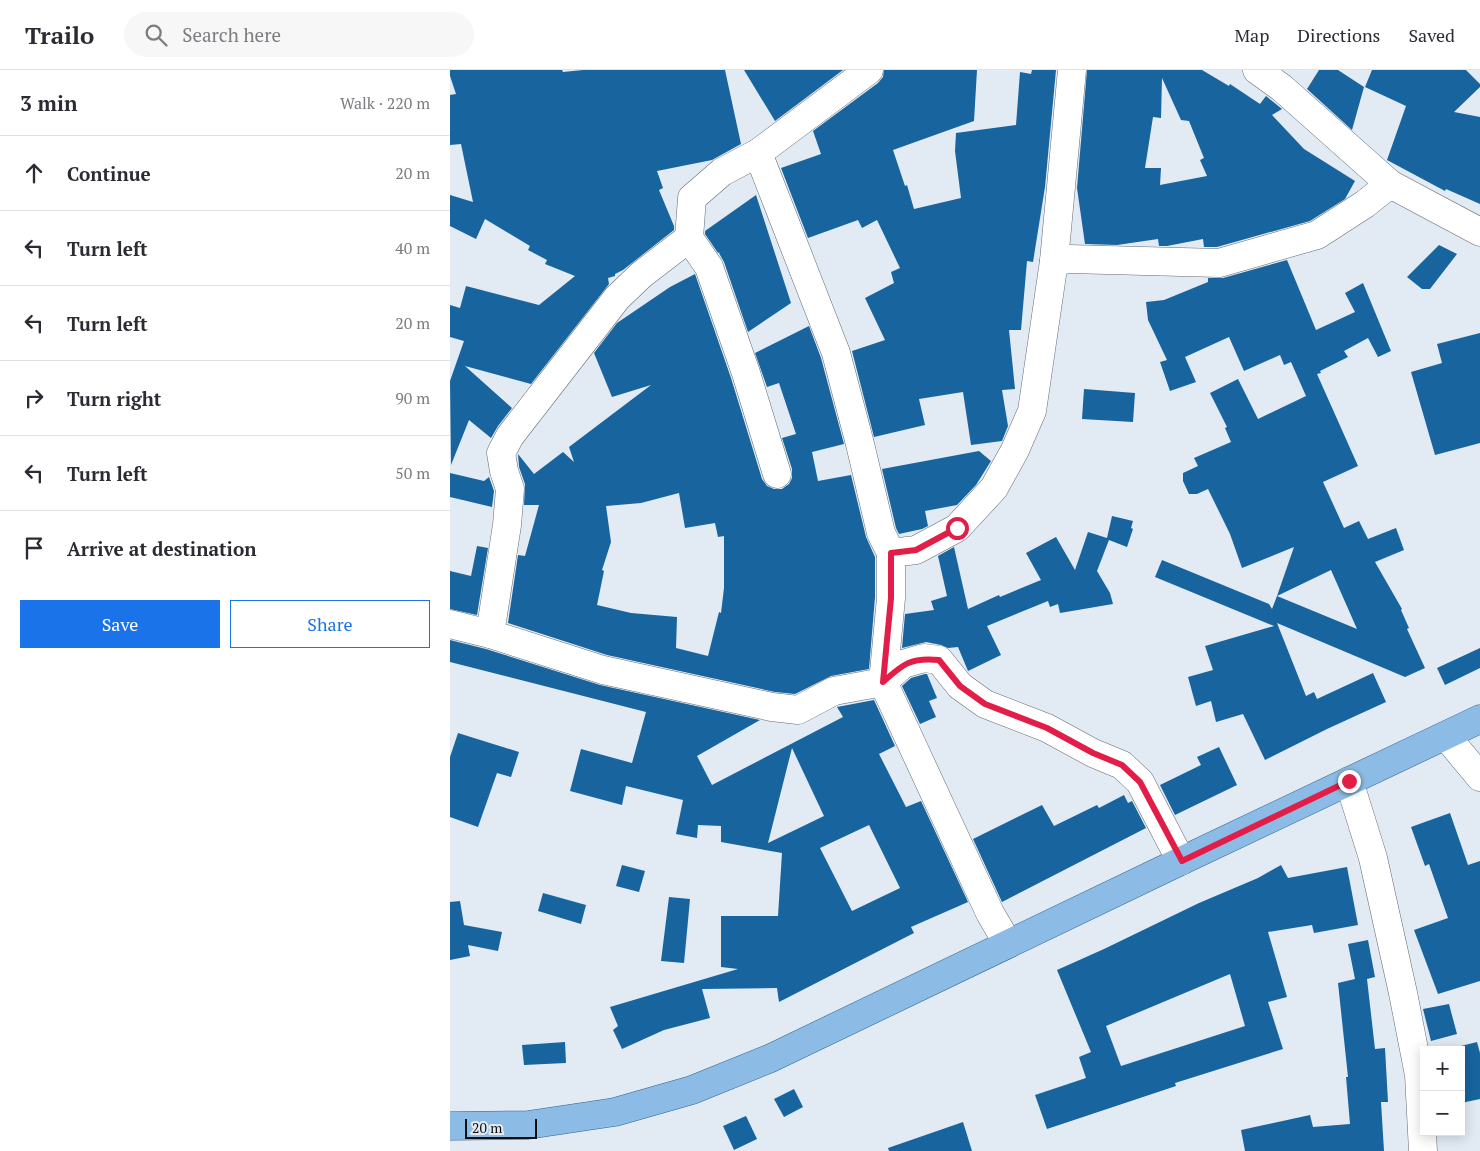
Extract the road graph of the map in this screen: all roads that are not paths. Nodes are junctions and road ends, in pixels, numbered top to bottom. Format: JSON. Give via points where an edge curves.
{"nodes":[{"id":1,"x":869,"y":70,"type":"edge"},
{"id":2,"x":1072,"y":70,"type":"edge"},
{"id":3,"x":1257,"y":70,"type":"edge"},
{"id":4,"x":758,"y":152,"type":"junction"},
{"id":5,"x":1390,"y":184,"type":"junction"},
{"id":6,"x":1480,"y":232,"type":"edge"},
{"id":7,"x":689,"y":238,"type":"junction"},
{"id":8,"x":1054,"y":261,"type":"junction"},
{"id":9,"x":777,"y":474,"type":"dead end"},
{"id":10,"x":891,"y":553,"type":"junction"},
{"id":11,"x":450,"y":624,"type":"edge"},
{"id":12,"x":490,"y":634,"type":"junction"},
{"id":13,"x":883,"y":682,"type":"junction"},
{"id":14,"x":1480,"y":720,"type":"edge"},
{"id":15,"x":1446,"y":736,"type":"junction"},
{"id":16,"x":1480,"y":777,"type":"edge"},
{"id":17,"x":1349,"y":781,"type":"junction"},
{"id":18,"x":1182,"y":861,"type":"junction"},
{"id":19,"x":1008,"y":944,"type":"junction"},
{"id":20,"x":450,"y":1126,"type":"edge"},
{"id":21,"x":1423,"y":1151,"type":"edge"}],
"edges":[{"from":1,"to":4,"type":"street"},
{"from":2,"to":8,"type":"street"},
{"from":3,"to":5,"type":"street","via":[[1282,88]]},
{"from":4,"to":7,"type":"street","via":[[722,172],[692,198]]},
{"from":4,"to":10,"type":"street","via":[[836,354],[881,533]]},
{"from":5,"to":6,"type":"street"},
{"from":5,"to":8,"type":"street","via":[[1317,236],[1219,263]]},
{"from":7,"to":9,"type":"street","via":[[709,267]]},
{"from":7,"to":12,"type":"street","via":[[640,275],[617,298],[510,436],[501,453],[510,489]]},
{"from":8,"to":10,"type":"street","via":[[1032,411],[1011,458],[994,488],[957,528],[916,550]]},
{"from":10,"to":13,"type":"street","via":[[891,598]]},
{"from":11,"to":12,"type":"street"},
{"from":12,"to":13,"type":"street","via":[[603,670],[772,707],[798,710],[834,691]]},
{"from":13,"to":18,"type":"street","via":[[903,664],[924,658],[939,660],[960,686],[985,704],[1047,728],[1122,765],[1140,782]]},
{"from":13,"to":19,"type":"street","via":[[990,913]]},
{"from":14,"to":15,"type":"main road"},
{"from":15,"to":16,"type":"street"},
{"from":15,"to":17,"type":"main road"},
{"from":17,"to":18,"type":"main road"},
{"from":17,"to":21,"type":"street","via":[[1373,858],[1403,993],[1419,1075]]},
{"from":18,"to":19,"type":"main road"},
{"from":19,"to":20,"type":"main road","via":[[771,1058],[692,1090],[614,1112],[548,1122]]}]}
